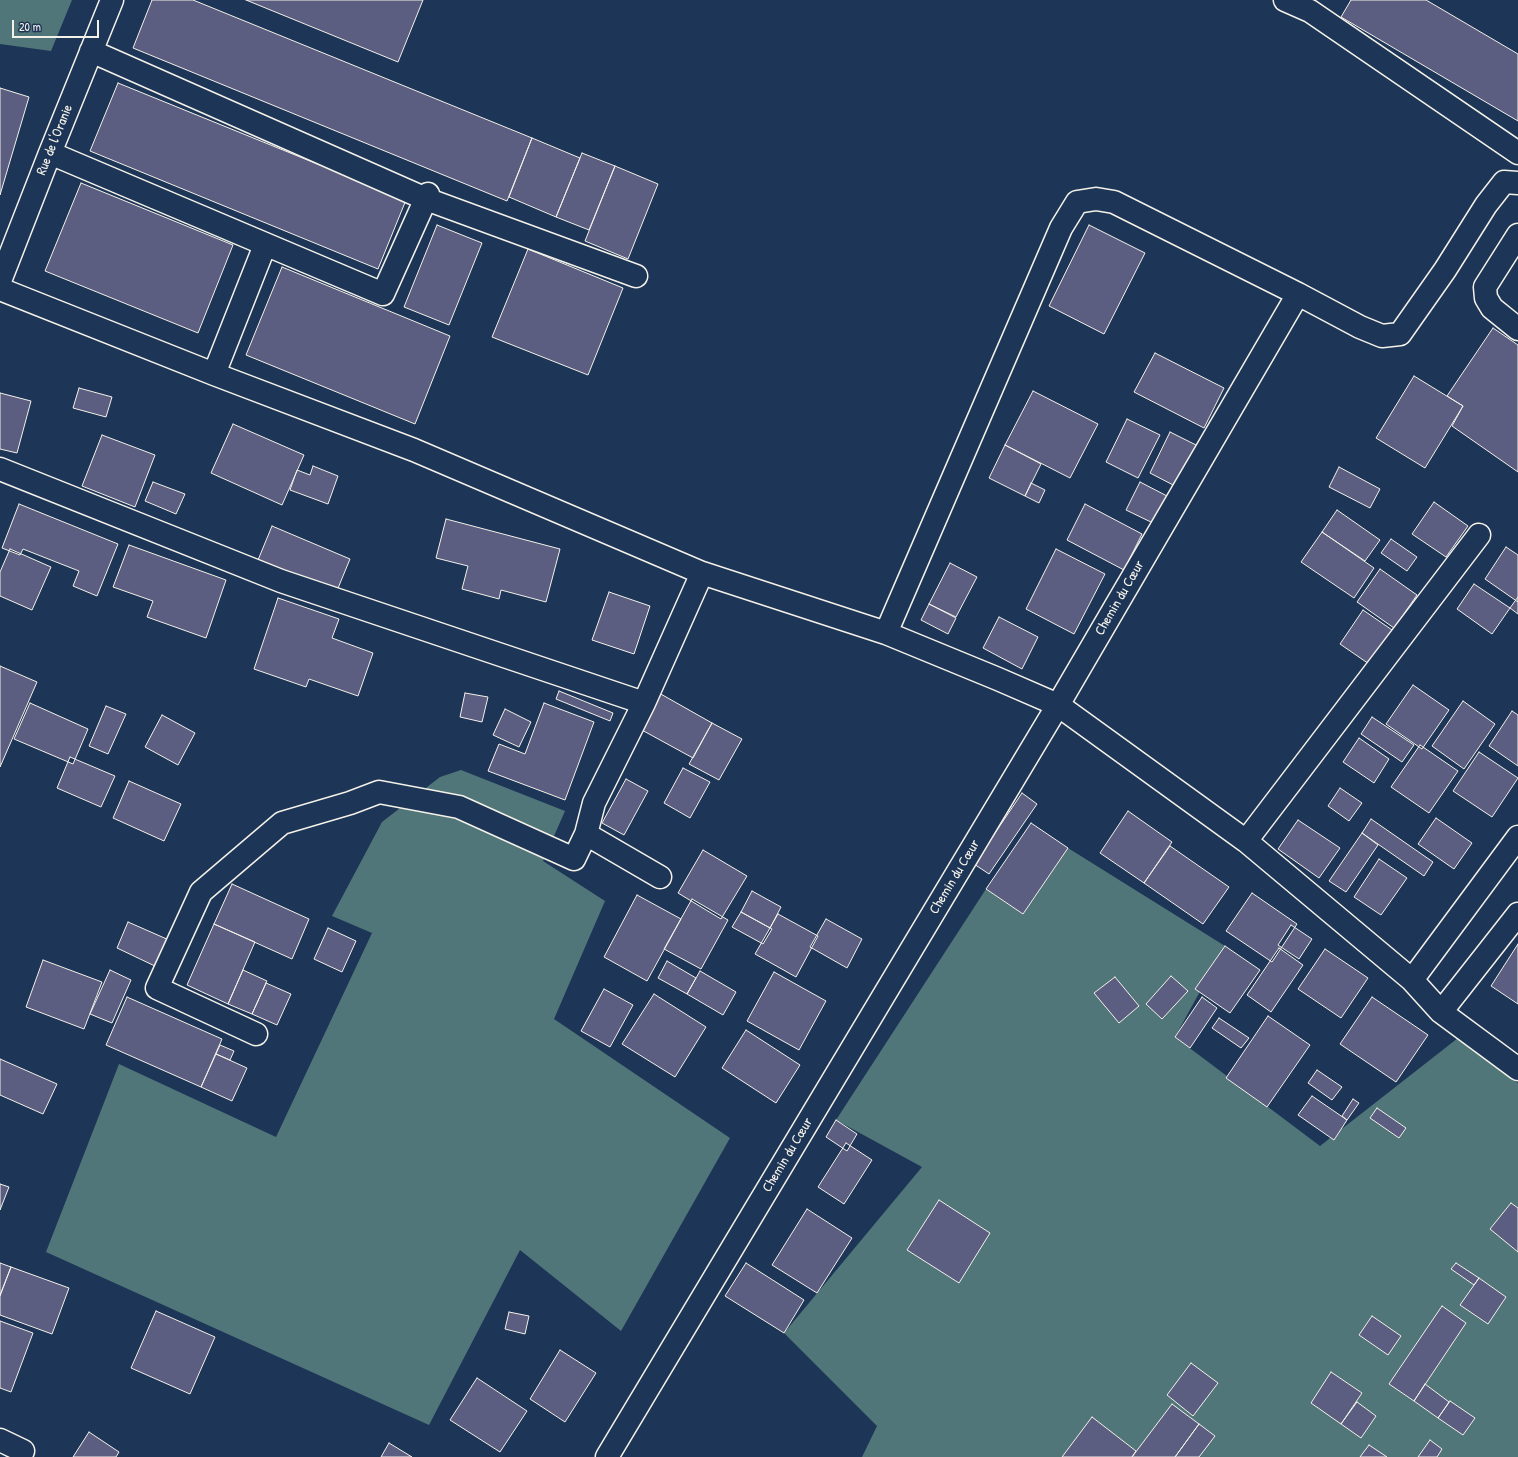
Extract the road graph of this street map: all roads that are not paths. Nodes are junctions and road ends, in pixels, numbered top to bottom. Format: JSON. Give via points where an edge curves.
{"nodes":[{"id":1,"x":112,"y":0,"type":"edge"},
{"id":2,"x":1285,"y":0,"type":"edge"},
{"id":3,"x":91,"y":51,"type":"junction"},
{"id":4,"x":50,"y":153,"type":"junction"},
{"id":5,"x":1518,"y":153,"type":"edge"},
{"id":6,"x":1518,"y":183,"type":"edge"},
{"id":7,"x":427,"y":196,"type":"junction"},
{"id":8,"x":1518,"y":236,"type":"edge"},
{"id":9,"x":265,"y":245,"type":"junction"},
{"id":10,"x":636,"y":276,"type":"dead end"},
{"id":11,"x":0,"y":281,"type":"edge"},
{"id":12,"x":0,"y":289,"type":"edge"},
{"id":13,"x":1298,"y":294,"type":"junction"},
{"id":14,"x":1518,"y":329,"type":"edge"},
{"id":15,"x":214,"y":374,"type":"junction"},
{"id":16,"x":0,"y":469,"type":"edge"},
{"id":17,"x":1479,"y":535,"type":"dead end"},
{"id":18,"x":702,"y":572,"type":"junction"},
{"id":19,"x":886,"y":633,"type":"junction"},
{"id":20,"x":644,"y":703,"type":"junction"},
{"id":21,"x":1058,"y":705,"type":"junction"},
{"id":22,"x":586,"y":834,"type":"junction"},
{"id":23,"x":1518,"y":837,"type":"edge"},
{"id":24,"x":1246,"y":841,"type":"junction"},
{"id":25,"x":660,"y":877,"type":"dead end"},
{"id":26,"x":1518,"y":914,"type":"edge"},
{"id":27,"x":1412,"y":980,"type":"junction"},
{"id":28,"x":1441,"y":1012,"type":"junction"},
{"id":29,"x":256,"y":1034,"type":"dead end"},
{"id":30,"x":1518,"y":1069,"type":"edge"},
{"id":31,"x":0,"y":1440,"type":"edge"},
{"id":32,"x":23,"y":1451,"type":"dead end"},
{"id":33,"x":607,"y":1457,"type":"edge"}],
"edges":[{"from":1,"to":3,"type":"street","name":"Rue de l'Oranie"},
{"from":2,"to":5,"type":"street","via":[[1310,11]]},
{"from":3,"to":4,"type":"street","name":"Rue de l'Oranie"},
{"from":3,"to":7,"type":"street"},
{"from":4,"to":9,"type":"street"},
{"from":4,"to":11,"type":"street","name":"Rue de l'Oranie"},
{"from":6,"to":13,"type":"street","via":[[1504,182],[1486,204],[1400,334],[1382,336]]},
{"from":7,"to":9,"type":"street","via":[[383,294]]},
{"from":7,"to":10,"type":"street"},
{"from":8,"to":14,"type":"street","via":[[1485,287],[1486,298],[1492,308]]},
{"from":9,"to":15,"type":"street"},
{"from":12,"to":15,"type":"street"},
{"from":13,"to":19,"type":"street","via":[[1114,202],[1096,199],[1076,202],[1061,228]]},
{"from":13,"to":21,"type":"street","name":"Chemin du Cœur"},
{"from":15,"to":18,"type":"street","via":[[414,450]]},
{"from":16,"to":20,"type":"street","via":[[281,581]]},
{"from":17,"to":24,"type":"street"},
{"from":18,"to":19,"type":"street"},
{"from":18,"to":20,"type":"street"},
{"from":19,"to":21,"type":"street"},
{"from":20,"to":22,"type":"street","via":[[594,803]]},
{"from":21,"to":24,"type":"street"},
{"from":21,"to":33,"type":"street","name":"Chemin du Cœur"},
{"from":22,"to":25,"type":"street"},
{"from":22,"to":29,"type":"street","via":[[574,859],[459,807],[379,792],[282,823],[201,892],[156,988]]},
{"from":23,"to":27,"type":"street"},
{"from":24,"to":27,"type":"street"},
{"from":26,"to":28,"type":"street"},
{"from":27,"to":28,"type":"street"},
{"from":28,"to":30,"type":"street"},
{"from":31,"to":32,"type":"street"}]}
